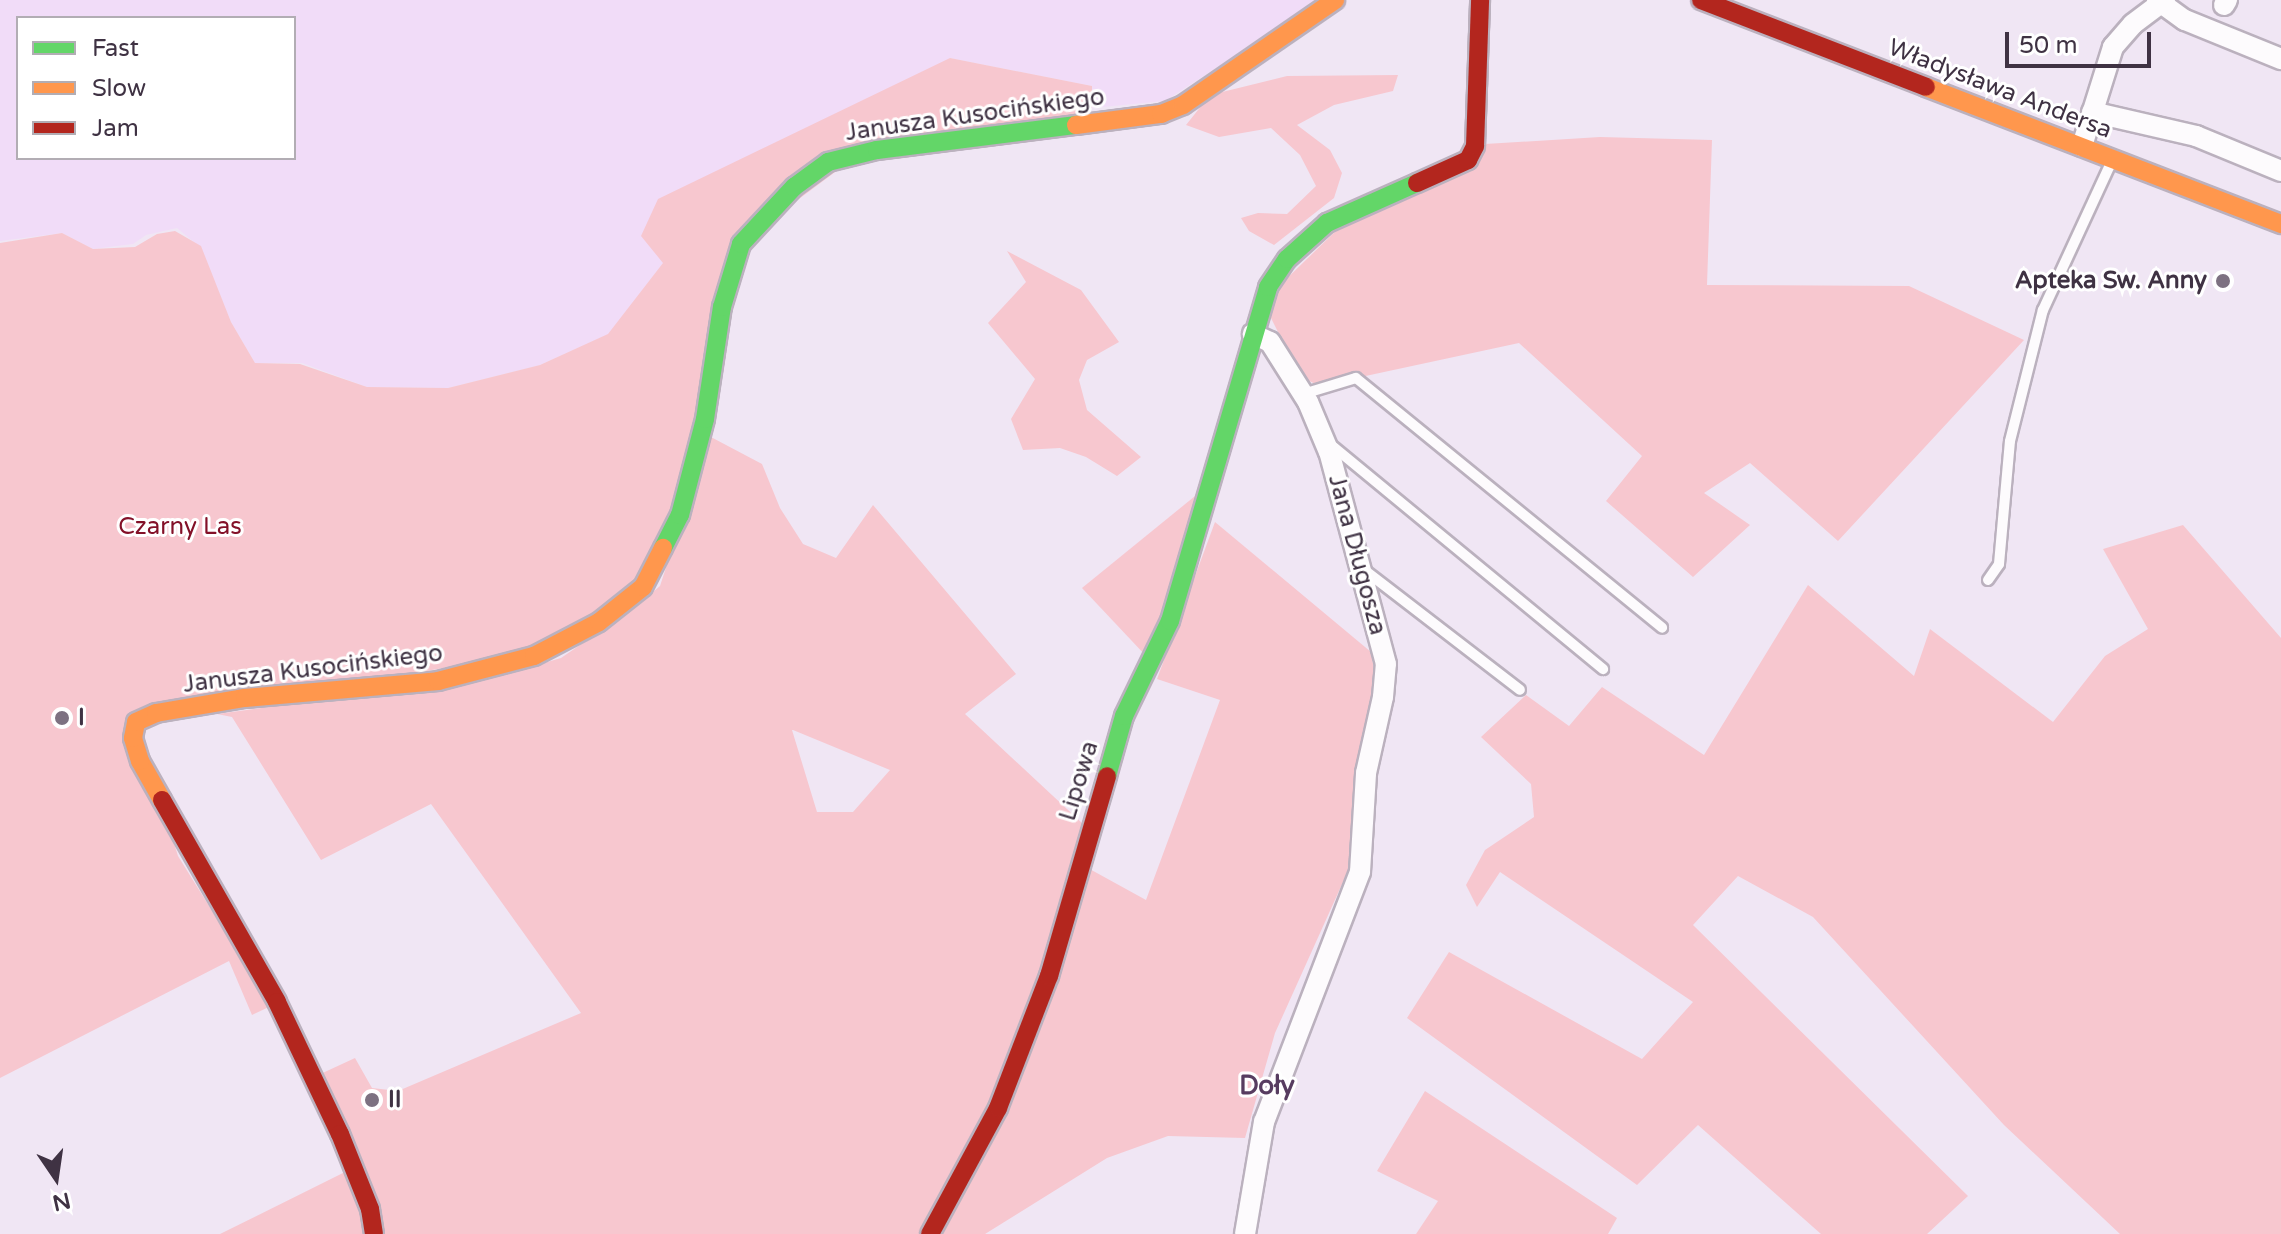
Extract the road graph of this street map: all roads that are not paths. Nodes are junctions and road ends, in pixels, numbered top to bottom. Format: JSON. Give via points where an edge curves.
{"nodes":[{"id":1,"x":1335,"y":0,"type":"edge"},
{"id":2,"x":1480,"y":0,"type":"edge"},
{"id":3,"x":1701,"y":0,"type":"edge"},
{"id":4,"x":2161,"y":1,"type":"edge"},
{"id":5,"x":2281,"y":59,"type":"edge"},
{"id":6,"x":2092,"y":112,"type":"junction"},
{"id":7,"x":2082,"y":146,"type":"junction"},
{"id":8,"x":2113,"y":159,"type":"junction"},
{"id":9,"x":2281,"y":171,"type":"edge"},
{"id":10,"x":2281,"y":224,"type":"edge"},
{"id":11,"x":1253,"y":334,"type":"junction"},
{"id":12,"x":1303,"y":394,"type":"junction"},
{"id":13,"x":1324,"y":439,"type":"junction"},
{"id":14,"x":1362,"y":568,"type":"junction"},
{"id":15,"x":1988,"y":580,"type":"dead end"},
{"id":16,"x":1662,"y":628,"type":"dead end"},
{"id":17,"x":1603,"y":669,"type":"dead end"},
{"id":18,"x":1520,"y":690,"type":"dead end"},
{"id":19,"x":374,"y":1234,"type":"edge"},
{"id":20,"x":930,"y":1234,"type":"edge"},
{"id":21,"x":1245,"y":1234,"type":"edge"}],
"edges":[{"from":1,"to":19,"type":"street","name":"Janusza Kusocińskiego","via":[[1183,105],[1161,114],[877,150],[828,162],[794,187],[741,244],[722,307],[705,419],[680,515],[643,587],[599,622],[534,656],[438,681],[245,698],[156,713],[136,722],[133,738],[140,761],[277,1002],[340,1134],[370,1209]]},
{"from":2,"to":11,"type":"street","via":[[1475,146],[1468,160],[1327,223],[1287,259],[1268,287]]},
{"from":3,"to":7,"type":"street","name":"Władysława Andersa"},
{"from":4,"to":5,"type":"street","via":[[2185,20]]},
{"from":4,"to":6,"type":"street","via":[[2113,47]]},
{"from":6,"to":7,"type":"street"},
{"from":6,"to":9,"type":"street","via":[[2196,136]]},
{"from":7,"to":8,"type":"street","name":"Władysława Andersa"},
{"from":8,"to":10,"type":"street","name":"Władysława Andersa"},
{"from":8,"to":15,"type":"lane","via":[[2043,310],[2010,441],[1999,564]]},
{"from":11,"to":12,"type":"street","name":"Jana Długosza","via":[[1270,342]]},
{"from":11,"to":20,"type":"street","name":"Lipowa","via":[[1170,621],[1124,716],[1045,990],[998,1108]]},
{"from":12,"to":13,"type":"street","name":"Jana Długosza"},
{"from":12,"to":16,"type":"lane","via":[[1356,378]]},
{"from":13,"to":14,"type":"street","name":"Jana Długosza"},
{"from":13,"to":17,"type":"lane"},
{"from":14,"to":18,"type":"lane"},
{"from":14,"to":21,"type":"street","name":"Jana Długosza","via":[[1386,664],[1366,773],[1360,872],[1264,1122]]}]}
